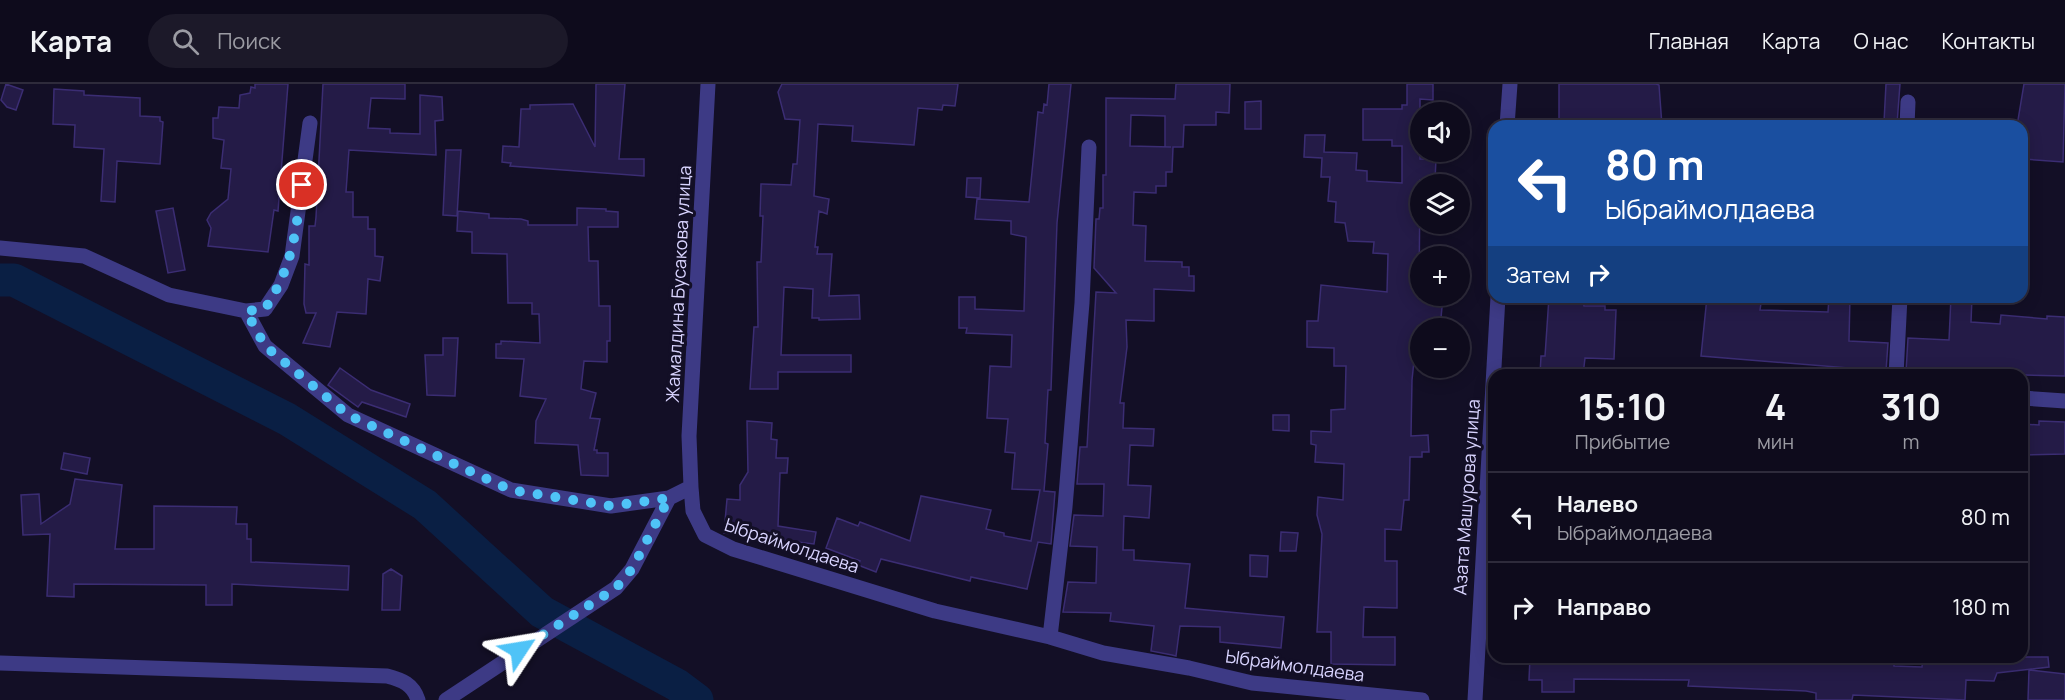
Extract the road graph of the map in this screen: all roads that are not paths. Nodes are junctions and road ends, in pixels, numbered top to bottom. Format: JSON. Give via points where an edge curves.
{"nodes":[{"id":1,"x":708,"y":84,"type":"edge"},
{"id":2,"x":1510,"y":84,"type":"edge"},
{"id":3,"x":1908,"y":102,"type":"dead end"},
{"id":4,"x":1507,"y":120,"type":"edge"},
{"id":5,"x":1907,"y":120,"type":"edge"},
{"id":6,"x":310,"y":123,"type":"dead end"},
{"id":7,"x":1089,"y":147,"type":"dead end"},
{"id":8,"x":0,"y":248,"type":"edge"},
{"id":9,"x":1498,"y":303,"type":"edge"},
{"id":10,"x":1900,"y":303,"type":"edge"},
{"id":11,"x":246,"y":311,"type":"junction"},
{"id":12,"x":1494,"y":369,"type":"edge"},
{"id":13,"x":1896,"y":369,"type":"edge"},
{"id":14,"x":2028,"y":398,"type":"edge"},
{"id":15,"x":2065,"y":401,"type":"edge"},
{"id":16,"x":1488,"y":472,"type":"edge"},
{"id":17,"x":691,"y":487,"type":"junction"},
{"id":18,"x":669,"y":498,"type":"junction"},
{"id":19,"x":1050,"y":637,"type":"junction"},
{"id":20,"x":0,"y":663,"type":"edge"},
{"id":21,"x":417,"y":700,"type":"edge"},
{"id":22,"x":446,"y":700,"type":"edge"},
{"id":23,"x":1422,"y":700,"type":"edge"},
{"id":24,"x":1475,"y":700,"type":"edge"}],
"edges":[{"from":1,"to":17,"type":"street","name":"Жамалдина Бусакова улица","via":[[689,436]]},
{"from":2,"to":4,"type":"street"},
{"from":3,"to":5,"type":"street"},
{"from":6,"to":11,"type":"street","via":[[292,256],[281,285],[265,309]]},
{"from":7,"to":19,"type":"street","via":[[1080,326]]},
{"from":8,"to":11,"type":"street","via":[[84,256],[169,295]]},
{"from":9,"to":12,"type":"street","name":"Азата Машурова улица"},
{"from":10,"to":13,"type":"street"},
{"from":11,"to":18,"type":"street","via":[[265,346],[348,415],[511,490],[611,506]]},
{"from":14,"to":15,"type":"street"},
{"from":16,"to":24,"type":"street","name":"Азата Машурова улица"},
{"from":17,"to":18,"type":"street"},
{"from":17,"to":19,"type":"street","name":"Ыбраймолдаева","via":[[699,525],[705,535],[725,546],[935,611]]},
{"from":18,"to":22,"type":"street","via":[[632,569],[616,588]]},
{"from":19,"to":23,"type":"street","name":"Ыбраймолдаева","via":[[1103,653],[1252,683]]},
{"from":20,"to":21,"type":"street","via":[[387,676],[404,680],[415,691]]}]}
